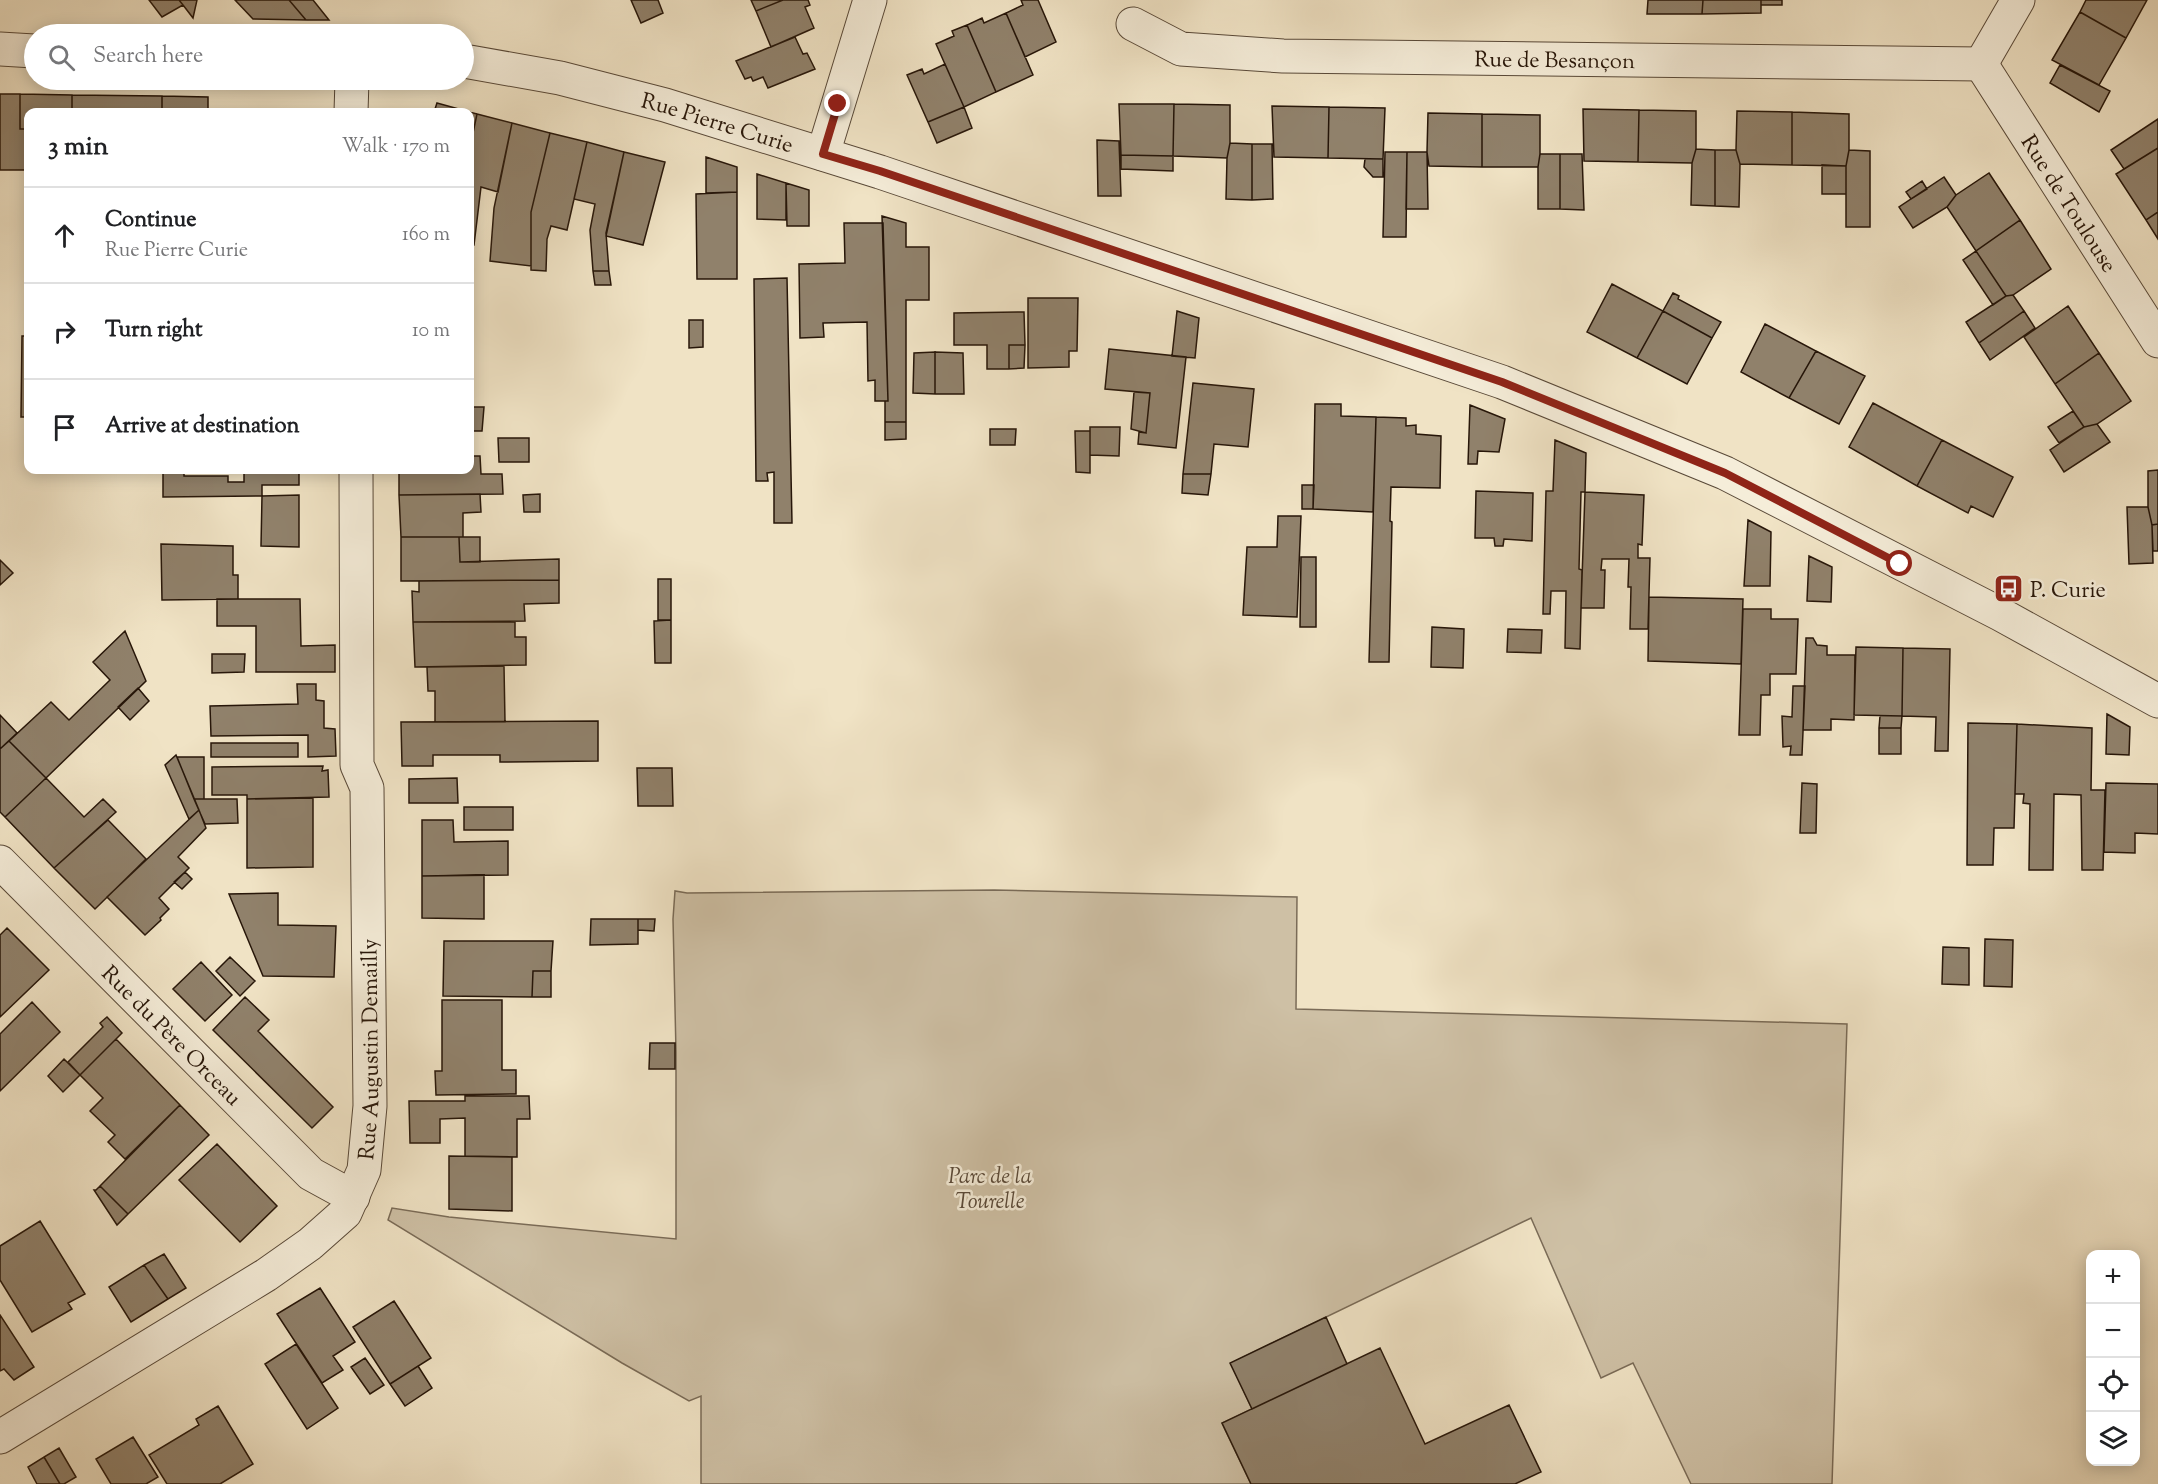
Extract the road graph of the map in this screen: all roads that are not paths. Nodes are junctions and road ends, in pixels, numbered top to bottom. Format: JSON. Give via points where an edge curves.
{"nodes":[{"id":1,"x":870,"y":0,"type":"edge"},
{"id":2,"x":2018,"y":0,"type":"edge"},
{"id":3,"x":1133,"y":24,"type":"dead end"},
{"id":4,"x":0,"y":49,"type":"edge"},
{"id":5,"x":24,"y":50,"type":"edge"},
{"id":6,"x":474,"y":63,"type":"edge"},
{"id":7,"x":1981,"y":63,"type":"junction"},
{"id":8,"x":352,"y":90,"type":"edge"},
{"id":9,"x":351,"y":108,"type":"edge"},
{"id":10,"x":823,"y":154,"type":"junction"},
{"id":11,"x":2158,"y":341,"type":"edge"},
{"id":12,"x":356,"y":474,"type":"edge"},
{"id":13,"x":2158,"y":701,"type":"edge"},
{"id":14,"x":0,"y":862,"type":"edge"},
{"id":15,"x":353,"y":1197,"type":"junction"},
{"id":16,"x":0,"y":1437,"type":"edge"}],
"edges":[{"from":1,"to":10,"type":"street"},
{"from":2,"to":7,"type":"street"},
{"from":3,"to":7,"type":"street","name":"Rue de Besançon","via":[[1181,49],[1283,56]]},
{"from":4,"to":5,"type":"street"},
{"from":6,"to":10,"type":"street","name":"Rue Pierre Curie","via":[[560,78],[665,105]]},
{"from":7,"to":11,"type":"street","name":"Rue de Toulouse"},
{"from":8,"to":9,"type":"street"},
{"from":10,"to":13,"type":"street","name":"Rue Pierre Curie","via":[[1502,382],[1725,473],[2000,614]]},
{"from":12,"to":15,"type":"street","name":"Rue Augustin Demailly","via":[[357,765],[367,788],[370,1106],[364,1170]]},
{"from":14,"to":15,"type":"street","name":"Rue du Père Orceau","via":[[310,1174]]},
{"from":15,"to":16,"type":"street","name":"Rue Augustin Demailly","via":[[345,1214],[266,1275]]}]}
